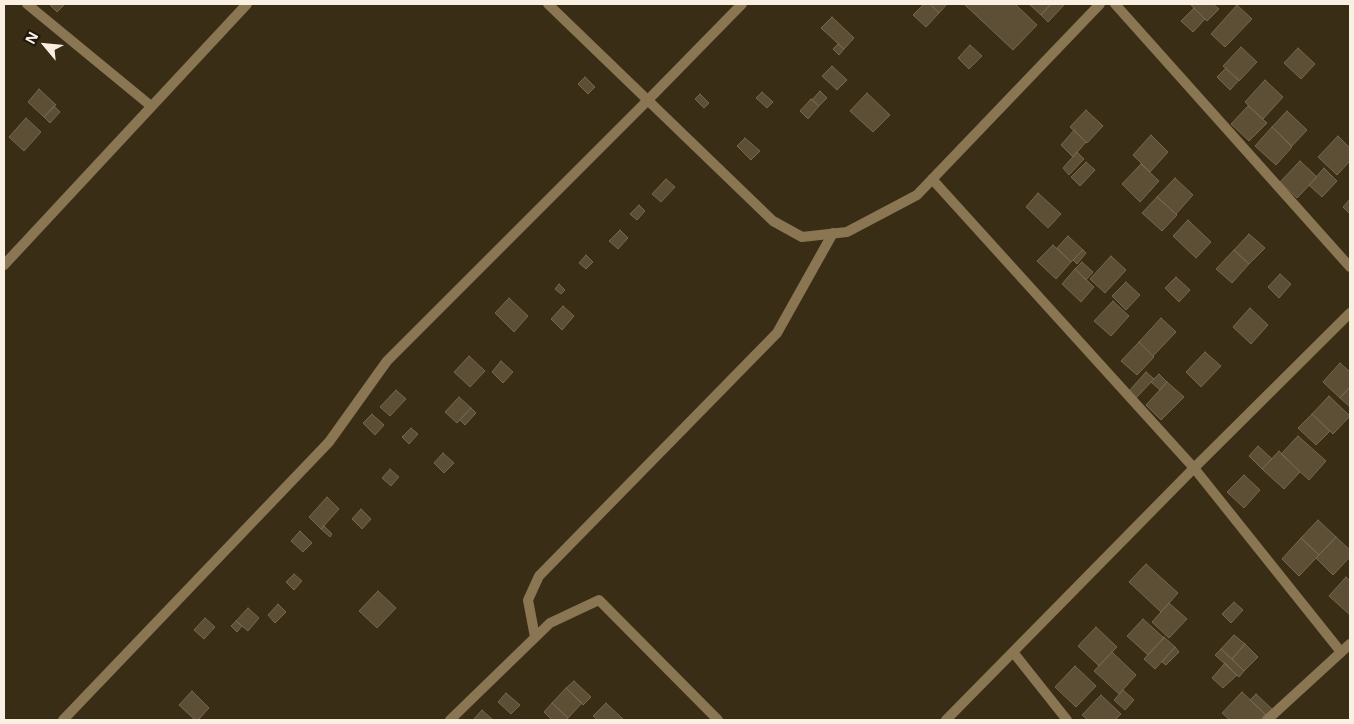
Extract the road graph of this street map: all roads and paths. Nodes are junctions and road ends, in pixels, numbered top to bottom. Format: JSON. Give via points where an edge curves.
{"nodes":[{"id":1,"x":28,"y":4,"type":"edge"},
{"id":2,"x":247,"y":4,"type":"edge"},
{"id":3,"x":548,"y":4,"type":"edge"},
{"id":4,"x":742,"y":4,"type":"edge"},
{"id":5,"x":1100,"y":4,"type":"edge"},
{"id":6,"x":1115,"y":4,"type":"edge"},
{"id":7,"x":648,"y":100,"type":"junction"},
{"id":8,"x":151,"y":106,"type":"junction"},
{"id":9,"x":932,"y":179,"type":"junction"},
{"id":10,"x":833,"y":233,"type":"junction"},
{"id":11,"x":4,"y":265,"type":"edge"},
{"id":12,"x":1350,"y":267,"type":"edge"},
{"id":13,"x":1350,"y":313,"type":"edge"},
{"id":14,"x":1194,"y":468,"type":"junction"},
{"id":15,"x":535,"y":638,"type":"junction"},
{"id":16,"x":1350,"y":644,"type":"edge"},
{"id":17,"x":1013,"y":652,"type":"junction"},
{"id":18,"x":1341,"y":652,"type":"junction"},
{"id":19,"x":63,"y":720,"type":"edge"},
{"id":20,"x":450,"y":720,"type":"edge"},
{"id":21,"x":718,"y":720,"type":"edge"},
{"id":22,"x":946,"y":720,"type":"edge"},
{"id":23,"x":1067,"y":720,"type":"edge"},
{"id":24,"x":1267,"y":720,"type":"edge"}],
"edges":[{"from":1,"to":8,"type":"street"},
{"from":2,"to":8,"type":"street"},
{"from":3,"to":7,"type":"street"},
{"from":4,"to":7,"type":"street"},
{"from":5,"to":9,"type":"street"},
{"from":6,"to":12,"type":"street"},
{"from":7,"to":10,"type":"street","via":[[773,221],[802,237]]},
{"from":7,"to":19,"type":"street","via":[[387,361],[329,442]]},
{"from":8,"to":11,"type":"street"},
{"from":9,"to":10,"type":"street","via":[[917,196],[846,232]]},
{"from":9,"to":14,"type":"street"},
{"from":10,"to":15,"type":"street","via":[[777,333],[539,576],[528,600]]},
{"from":13,"to":14,"type":"street"},
{"from":14,"to":17,"type":"street"},
{"from":14,"to":18,"type":"street"},
{"from":15,"to":20,"type":"street"},
{"from":15,"to":21,"type":"street","via":[[550,623],[599,600]]},
{"from":16,"to":18,"type":"street"},
{"from":17,"to":22,"type":"street"},
{"from":17,"to":23,"type":"street"},
{"from":18,"to":24,"type":"street"}]}
